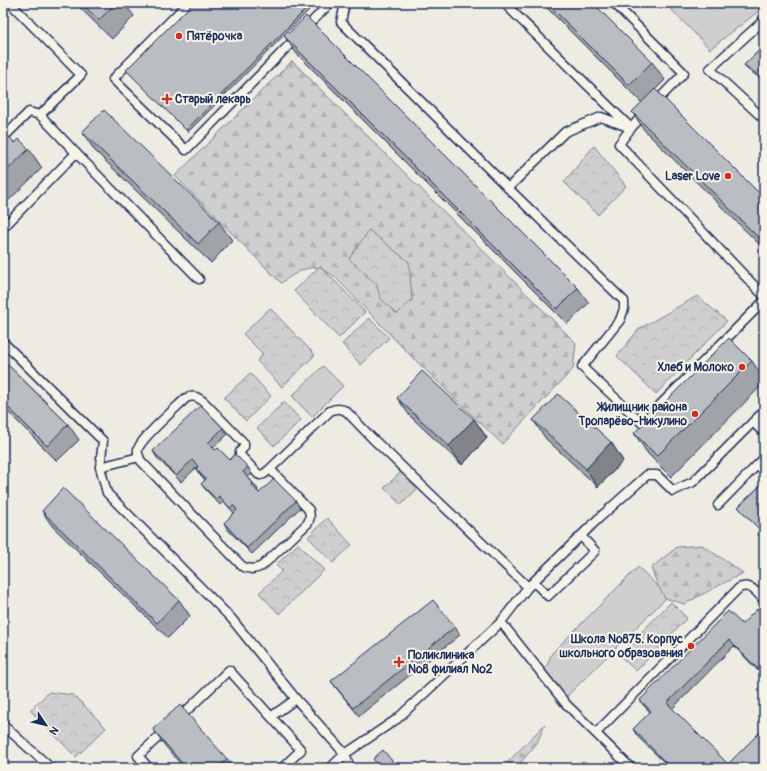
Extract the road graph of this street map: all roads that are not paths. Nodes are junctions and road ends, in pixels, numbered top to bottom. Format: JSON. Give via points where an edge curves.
{"nodes":[{"id":1,"x":10,"y":3,"type":"edge"},
{"id":2,"x":188,"y":3,"type":"edge"},
{"id":3,"x":330,"y":3,"type":"edge"},
{"id":4,"x":345,"y":3,"type":"edge"},
{"id":5,"x":504,"y":3,"type":"edge"},
{"id":6,"x":614,"y":3,"type":"edge"},
{"id":7,"x":764,"y":20,"type":"edge"},
{"id":8,"x":40,"y":115,"type":"junction"},
{"id":9,"x":764,"y":119,"type":"edge"},
{"id":10,"x":631,"y":128,"type":"junction"},
{"id":11,"x":3,"y":138,"type":"edge"},
{"id":12,"x":76,"y":153,"type":"junction"},
{"id":13,"x":508,"y":188,"type":"junction"},
{"id":14,"x":3,"y":228,"type":"edge"},
{"id":15,"x":199,"y":279,"type":"dead end"},
{"id":16,"x":764,"y":296,"type":"edge"},
{"id":17,"x":764,"y":301,"type":"edge"},
{"id":18,"x":3,"y":342,"type":"edge"},
{"id":19,"x":764,"y":411,"type":"edge"},
{"id":20,"x":753,"y":422,"type":"junction"},
{"id":21,"x":764,"y":432,"type":"edge"},
{"id":22,"x":139,"y":457,"type":"junction"},
{"id":23,"x":764,"y":458,"type":"edge"},
{"id":24,"x":100,"y":467,"type":"junction"},
{"id":25,"x":270,"y":469,"type":"junction"},
{"id":26,"x":718,"y":505,"type":"dead end"},
{"id":27,"x":582,"y":536,"type":"junction"},
{"id":28,"x":531,"y":584,"type":"junction"},
{"id":29,"x":764,"y":600,"type":"edge"},
{"id":30,"x":501,"y":622,"type":"junction"},
{"id":31,"x":296,"y":699,"type":"junction"},
{"id":32,"x":272,"y":716,"type":"junction"},
{"id":33,"x":3,"y":725,"type":"edge"},
{"id":34,"x":596,"y":733,"type":"junction"},
{"id":35,"x":345,"y":754,"type":"junction"},
{"id":36,"x":51,"y":768,"type":"edge"},
{"id":37,"x":149,"y":768,"type":"edge"},
{"id":38,"x":282,"y":768,"type":"edge"},
{"id":39,"x":330,"y":768,"type":"edge"},
{"id":40,"x":350,"y":768,"type":"edge"},
{"id":41,"x":631,"y":768,"type":"edge"}],
"edges":[{"from":1,"to":8,"type":"lane","via":[[81,75]]},
{"from":2,"to":3,"type":"lane","via":[[113,79],[186,150]]},
{"from":4,"to":13,"type":"lane","via":[[341,22]]},
{"from":5,"to":10,"type":"lane"},
{"from":6,"to":10,"type":"lane","via":[[684,73]]},
{"from":7,"to":9,"type":"lane","via":[[710,69]]},
{"from":8,"to":11,"type":"lane","via":[[29,112]]},
{"from":8,"to":12,"type":"lane"},
{"from":10,"to":13,"type":"lane","via":[[601,117],[565,132]]},
{"from":10,"to":16,"type":"lane","via":[[619,144]]},
{"from":12,"to":14,"type":"lane"},
{"from":12,"to":15,"type":"lane"},
{"from":13,"to":17,"type":"lane","via":[[624,301],[620,320],[582,368],[642,423]]},
{"from":18,"to":24,"type":"lane","via":[[103,441]]},
{"from":19,"to":20,"type":"lane"},
{"from":20,"to":21,"type":"lane"},
{"from":20,"to":27,"type":"lane","via":[[693,482],[673,491],[657,475],[647,475]]},
{"from":22,"to":24,"type":"lane"},
{"from":22,"to":25,"type":"lane","via":[[138,449],[143,439],[186,398],[192,396],[199,397],[244,443],[240,455],[258,474],[264,474]]},
{"from":22,"to":25,"type":"lane","via":[[242,566],[252,569],[262,566],[308,522],[310,517],[309,510]]},
{"from":23,"to":26,"type":"lane"},
{"from":24,"to":31,"type":"lane","via":[[107,493],[231,618]]},
{"from":25,"to":28,"type":"lane","via":[[330,411],[342,409]]},
{"from":27,"to":28,"type":"lane"},
{"from":27,"to":28,"type":"lane","via":[[595,551],[548,596]]},
{"from":28,"to":30,"type":"lane"},
{"from":29,"to":34,"type":"lane","via":[[750,587],[739,588]]},
{"from":30,"to":34,"type":"lane","via":[[566,704]]},
{"from":30,"to":35,"type":"lane","via":[[397,719]]},
{"from":31,"to":32,"type":"lane"},
{"from":31,"to":35,"type":"lane"},
{"from":32,"to":37,"type":"lane","via":[[229,670],[138,756]]},
{"from":32,"to":38,"type":"lane","via":[[301,750]]},
{"from":33,"to":36,"type":"lane"},
{"from":34,"to":41,"type":"lane"},
{"from":35,"to":39,"type":"lane"},
{"from":35,"to":40,"type":"lane"}]}
